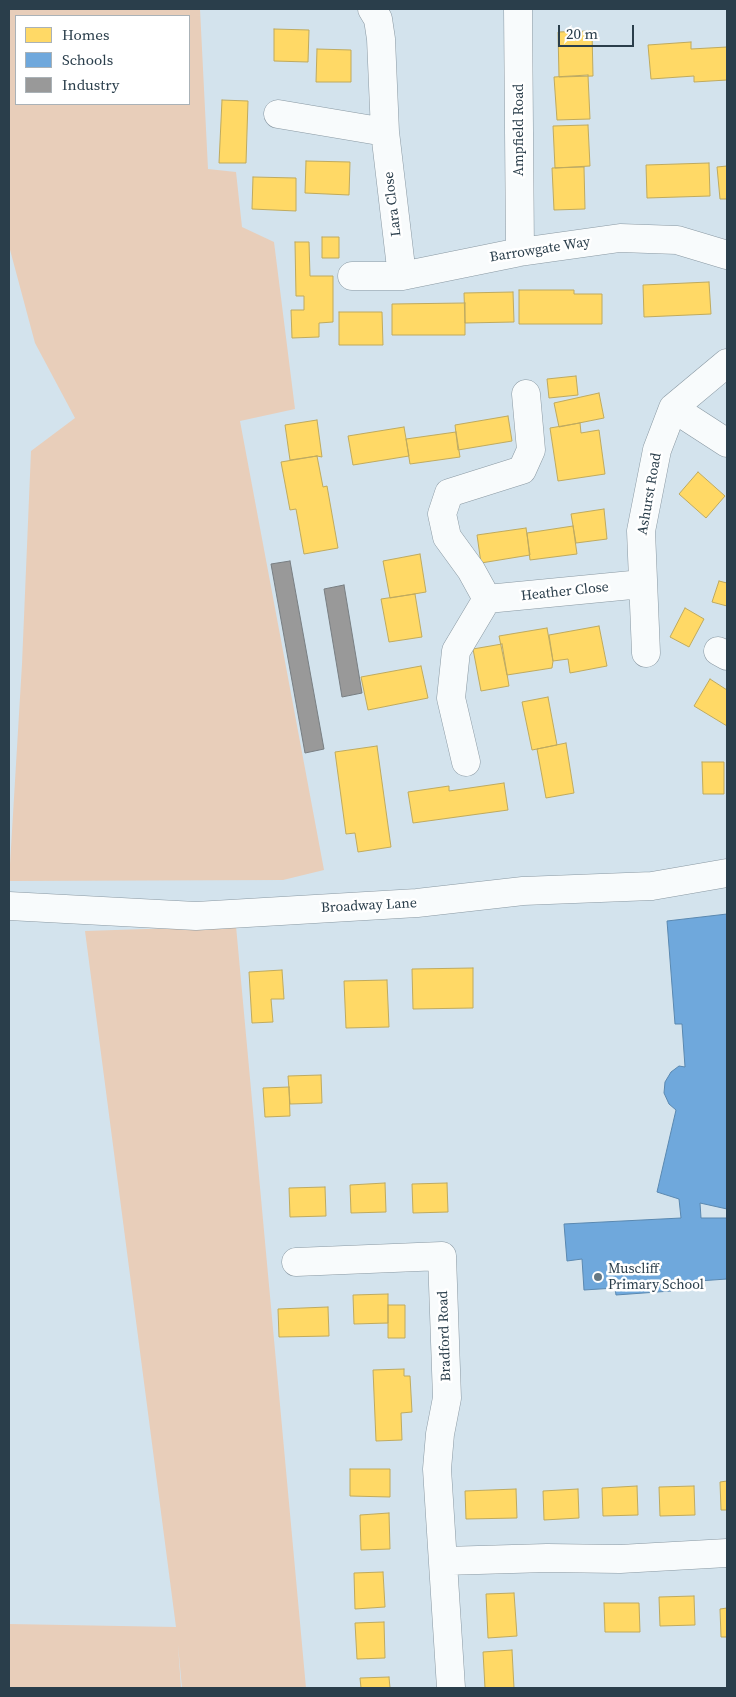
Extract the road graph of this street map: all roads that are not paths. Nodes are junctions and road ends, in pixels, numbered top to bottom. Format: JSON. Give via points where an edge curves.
{"nodes":[{"id":1,"x":372,"y":9,"type":"edge"},
{"id":2,"x":518,"y":9,"type":"edge"},
{"id":3,"x":278,"y":114,"type":"dead end"},
{"id":4,"x":385,"y":132,"type":"junction"},
{"id":5,"x":520,"y":252,"type":"junction"},
{"id":6,"x":727,"y":255,"type":"edge"},
{"id":7,"x":352,"y":276,"type":"dead end"},
{"id":8,"x":402,"y":276,"type":"junction"},
{"id":9,"x":727,"y":363,"type":"edge"},
{"id":10,"x":526,"y":394,"type":"dead end"},
{"id":11,"x":673,"y":408,"type":"junction"},
{"id":12,"x":727,"y":443,"type":"edge"},
{"id":13,"x":642,"y":584,"type":"junction"},
{"id":14,"x":487,"y":599,"type":"junction"},
{"id":15,"x":646,"y":653,"type":"dead end"},
{"id":16,"x":466,"y":762,"type":"dead end"},
{"id":17,"x":727,"y":873,"type":"edge"},
{"id":18,"x":9,"y":906,"type":"edge"},
{"id":19,"x":296,"y":1262,"type":"dead end"},
{"id":20,"x":727,"y":1553,"type":"edge"},
{"id":21,"x":444,"y":1561,"type":"junction"},
{"id":22,"x":451,"y":1688,"type":"edge"}],
"edges":[{"from":1,"to":4,"type":"street","name":"Lara Close","via":[[378,19],[381,39]]},
{"from":2,"to":5,"type":"street","name":"Ampfield Road"},
{"from":3,"to":4,"type":"street"},
{"from":4,"to":8,"type":"street","name":"Lara Close"},
{"from":5,"to":6,"type":"street","name":"Barrowgate Way","via":[[620,238],[677,240]]},
{"from":5,"to":8,"type":"street","name":"Barrowgate Way"},
{"from":7,"to":8,"type":"street","name":"Barrowgate Way"},
{"from":9,"to":11,"type":"street"},
{"from":10,"to":14,"type":"street","via":[[531,450],[522,470],[449,493],[442,514],[448,537]]},
{"from":11,"to":12,"type":"street"},
{"from":11,"to":13,"type":"street","name":"Ashurst Road","via":[[658,450],[641,530]]},
{"from":13,"to":14,"type":"street","name":"Heather Close"},
{"from":13,"to":15,"type":"street","name":"Ashurst Road"},
{"from":14,"to":16,"type":"street","via":[[456,651],[451,698]]},
{"from":17,"to":18,"type":"street","name":"Broadway Lane","via":[[652,886],[523,891],[417,903],[196,916]]},
{"from":19,"to":21,"type":"street","name":"Bradford Road","via":[[442,1256],[447,1398],[437,1470]]},
{"from":20,"to":21,"type":"street","via":[[620,1559]]},
{"from":21,"to":22,"type":"street","name":"Bradford Road"}]}
